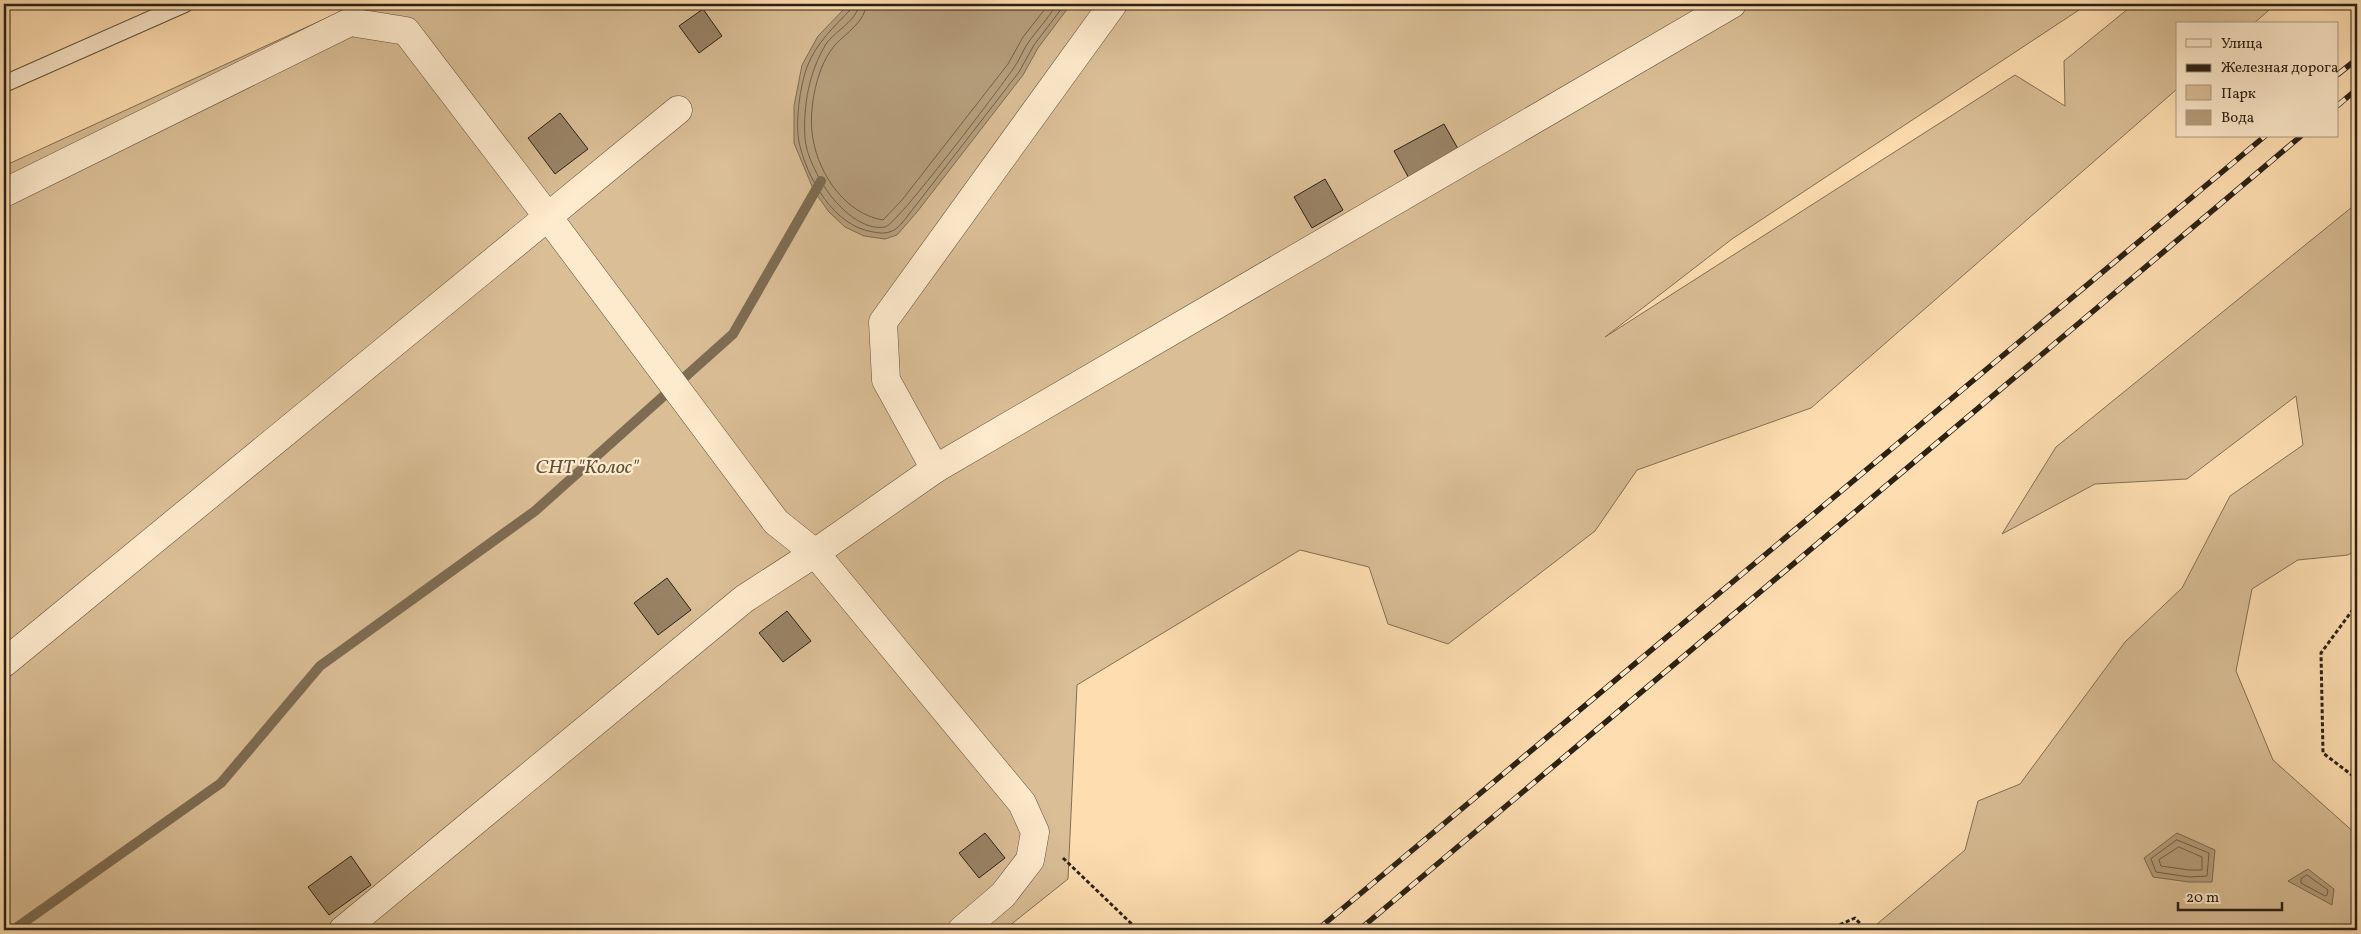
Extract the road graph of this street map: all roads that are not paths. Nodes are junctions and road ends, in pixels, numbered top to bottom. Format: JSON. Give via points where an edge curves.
{"nodes":[{"id":1,"x":185,"y":4,"type":"edge"},
{"id":2,"x":1113,"y":4,"type":"edge"},
{"id":3,"x":1732,"y":4,"type":"edge"},
{"id":4,"x":4,"y":84,"type":"edge"},
{"id":5,"x":678,"y":110,"type":"dead end"},
{"id":6,"x":4,"y":194,"type":"edge"},
{"id":7,"x":548,"y":217,"type":"junction"},
{"id":8,"x":934,"y":469,"type":"junction"},
{"id":9,"x":815,"y":553,"type":"junction"},
{"id":10,"x":4,"y":663,"type":"edge"},
{"id":11,"x":343,"y":930,"type":"edge"},
{"id":12,"x":962,"y":930,"type":"edge"}],
"edges":[{"from":1,"to":4,"type":"lane"},
{"from":2,"to":8,"type":"street","via":[[883,322],[886,380]]},
{"from":3,"to":8,"type":"street"},
{"from":5,"to":7,"type":"street"},
{"from":6,"to":7,"type":"street","via":[[350,22],[406,32]]},
{"from":7,"to":9,"type":"street","via":[[776,522]]},
{"from":7,"to":10,"type":"street"},
{"from":8,"to":9,"type":"street"},
{"from":9,"to":11,"type":"street","via":[[744,599]]},
{"from":9,"to":12,"type":"street","via":[[1022,803],[1035,832],[1030,860],[1003,895]]}]}
